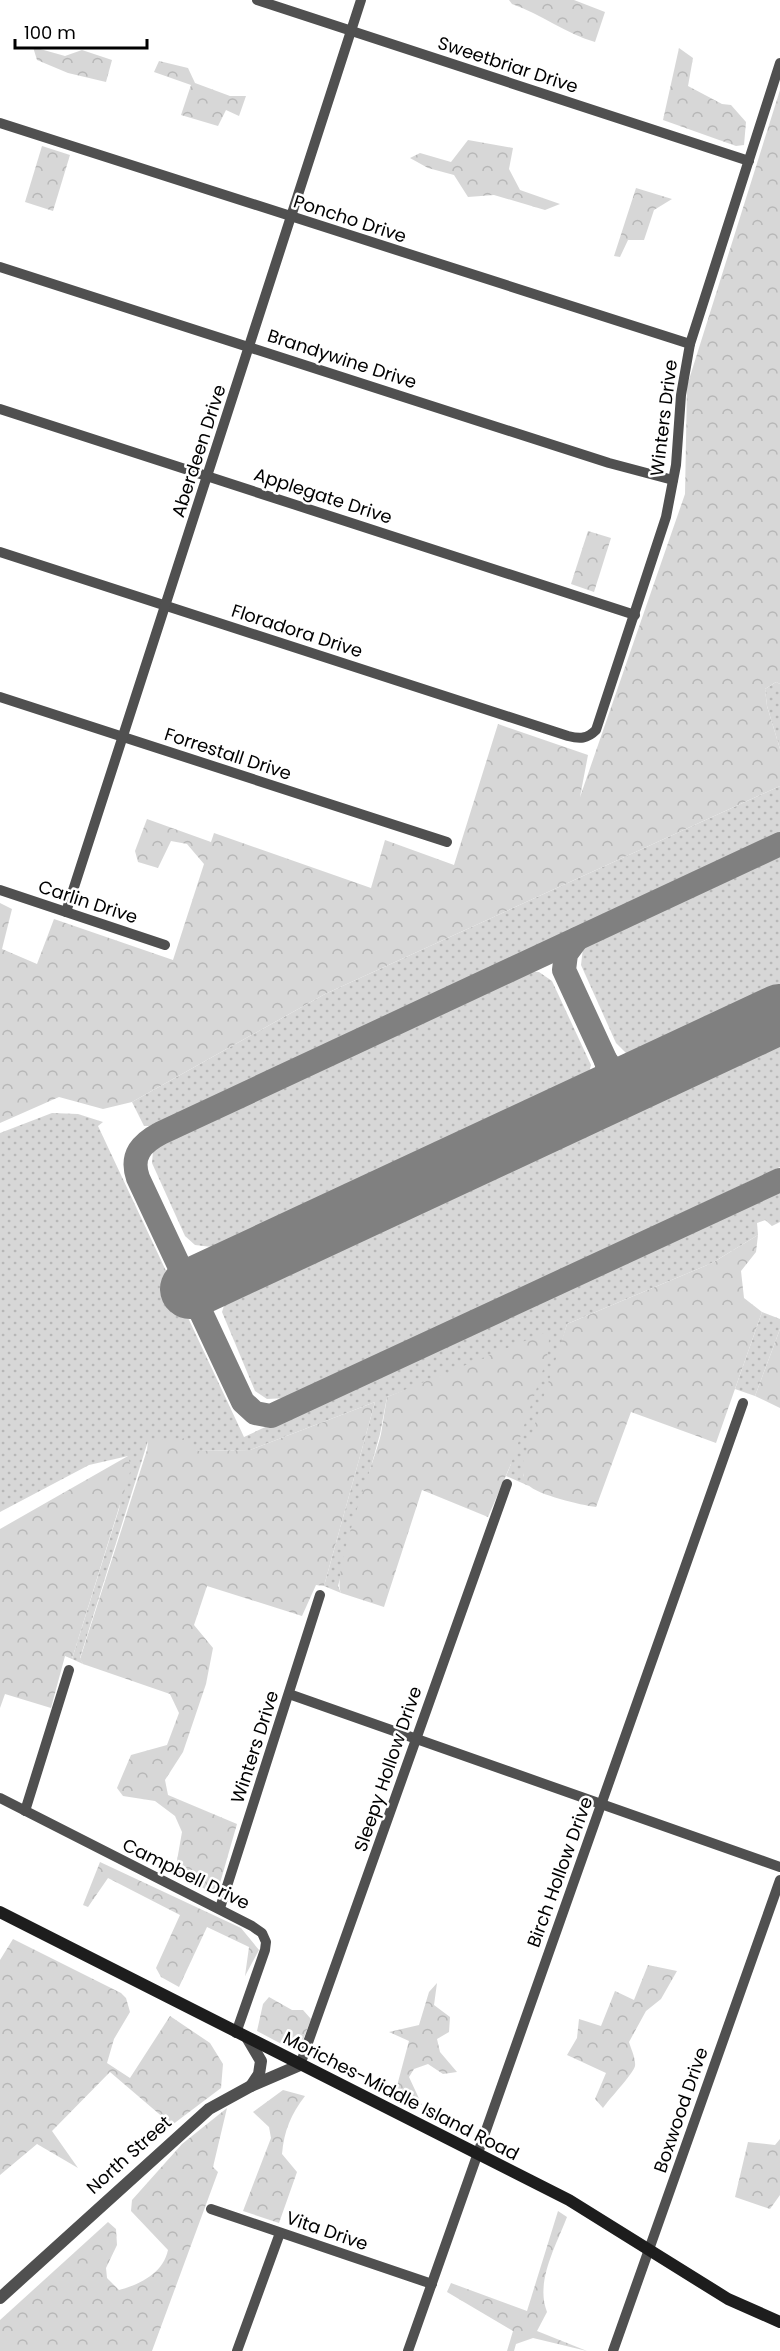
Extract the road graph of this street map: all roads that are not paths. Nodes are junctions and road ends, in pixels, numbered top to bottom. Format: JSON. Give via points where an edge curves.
{"nodes":[{"id":1,"x":256,"y":0,"type":"edge"},
{"id":2,"x":361,"y":0,"type":"edge"},
{"id":3,"x":351,"y":31,"type":"junction"},
{"id":4,"x":780,"y":63,"type":"edge"},
{"id":5,"x":0,"y":123,"type":"edge"},
{"id":6,"x":749,"y":161,"type":"junction"},
{"id":7,"x":292,"y":217,"type":"junction"},
{"id":8,"x":0,"y":267,"type":"edge"},
{"id":9,"x":690,"y":344,"type":"junction"},
{"id":10,"x":250,"y":346,"type":"junction"},
{"id":11,"x":0,"y":409,"type":"edge"},
{"id":12,"x":209,"y":476,"type":"junction"},
{"id":13,"x":674,"y":480,"type":"junction"},
{"id":14,"x":0,"y":552,"type":"edge"},
{"id":15,"x":166,"y":606,"type":"junction"},
{"id":16,"x":635,"y":615,"type":"junction"},
{"id":17,"x":0,"y":697,"type":"edge"},
{"id":18,"x":123,"y":738,"type":"junction"},
{"id":19,"x":585,"y":738,"type":"joint"},
{"id":20,"x":447,"y":842,"type":"dead end"},
{"id":21,"x":0,"y":890,"type":"edge"},
{"id":22,"x":66,"y":912,"type":"junction"},
{"id":23,"x":165,"y":945,"type":"dead end"},
{"id":24,"x":743,"y":1403,"type":"dead end"},
{"id":25,"x":507,"y":1484,"type":"dead end"},
{"id":26,"x":320,"y":1595,"type":"dead end"},
{"id":27,"x":69,"y":1670,"type":"dead end"},
{"id":28,"x":289,"y":1694,"type":"junction"},
{"id":29,"x":417,"y":1738,"type":"junction"},
{"id":30,"x":0,"y":1798,"type":"edge"},
{"id":31,"x":602,"y":1804,"type":"junction"},
{"id":32,"x":25,"y":1811,"type":"junction"},
{"id":33,"x":780,"y":1867,"type":"edge"},
{"id":34,"x":780,"y":1880,"type":"edge"},
{"id":35,"x":220,"y":1908,"type":"junction"},
{"id":36,"x":0,"y":1912,"type":"edge"},
{"id":37,"x":236,"y":2033,"type":"junction"},
{"id":38,"x":248,"y":2039,"type":"junction"},
{"id":39,"x":300,"y":2065,"type":"junction"},
{"id":40,"x":251,"y":2085,"type":"junction"},
{"id":41,"x":477,"y":2155,"type":"junction"},
{"id":42,"x":211,"y":2209,"type":"dead end"},
{"id":43,"x":280,"y":2232,"type":"junction"},
{"id":44,"x":648,"y":2251,"type":"junction"},
{"id":45,"x":432,"y":2284,"type":"junction"},
{"id":46,"x":0,"y":2298,"type":"edge"},
{"id":47,"x":780,"y":2322,"type":"edge"},
{"id":48,"x":237,"y":2351,"type":"edge"},
{"id":49,"x":408,"y":2351,"type":"edge"},
{"id":50,"x":613,"y":2351,"type":"edge"}],
"edges":[{"from":1,"to":3,"type":"street","name":"Sweetbriar Drive"},
{"from":2,"to":3,"type":"street","name":"Aberdeen Drive"},
{"from":3,"to":6,"type":"street","name":"Sweetbriar Drive"},
{"from":3,"to":7,"type":"street","name":"Aberdeen Drive"},
{"from":4,"to":6,"type":"street","name":"Winters Drive"},
{"from":5,"to":7,"type":"street","name":"Poncho Drive"},
{"from":6,"to":9,"type":"street","name":"Winters Drive"},
{"from":7,"to":9,"type":"street","name":"Poncho Drive"},
{"from":7,"to":10,"type":"street","name":"Aberdeen Drive"},
{"from":8,"to":10,"type":"street","name":"Brandywine Drive"},
{"from":9,"to":13,"type":"street","name":"Winters Drive"},
{"from":10,"to":12,"type":"street","name":"Aberdeen Drive"},
{"from":10,"to":13,"type":"street","name":"Brandywine Drive","via":[[609,463]]},
{"from":11,"to":12,"type":"street","name":"Applegate Drive"},
{"from":12,"to":15,"type":"street","name":"Aberdeen Drive"},
{"from":12,"to":16,"type":"street","name":"Applegate Drive"},
{"from":13,"to":16,"type":"street","name":"Winters Drive"},
{"from":14,"to":15,"type":"street","name":"Floradora Drive"},
{"from":15,"to":18,"type":"street","name":"Aberdeen Drive"},
{"from":15,"to":19,"type":"street","name":"Floradora Drive","via":[[561,734]]},
{"from":16,"to":19,"type":"street","name":"Winters Drive","via":[[596,730]]},
{"from":17,"to":18,"type":"street","name":"Forrestall Drive"},
{"from":18,"to":20,"type":"street","name":"Forrestall Drive"},
{"from":18,"to":22,"type":"street","name":"Aberdeen Drive"},
{"from":21,"to":22,"type":"street","name":"Carlin Drive"},
{"from":22,"to":23,"type":"street","name":"Carlin Drive"},
{"from":24,"to":31,"type":"street","name":"Birch Hollow Drive"},
{"from":25,"to":29,"type":"street","name":"Sleepy Hollow Drive"},
{"from":26,"to":28,"type":"street","name":"Winters Drive"},
{"from":27,"to":32,"type":"street"},
{"from":28,"to":29,"type":"street"},
{"from":28,"to":35,"type":"street","name":"Winters Drive"},
{"from":29,"to":31,"type":"street"},
{"from":29,"to":39,"type":"street","name":"Sleepy Hollow Drive"},
{"from":30,"to":32,"type":"street","name":"Campbell Drive"},
{"from":31,"to":33,"type":"street"},
{"from":31,"to":41,"type":"street","name":"Birch Hollow Drive"},
{"from":32,"to":35,"type":"street","name":"Campbell Drive"},
{"from":34,"to":44,"type":"street","name":"Boxwood Drive"},
{"from":35,"to":37,"type":"street","name":"Campbell Drive","via":[[257,1929],[266,1942]]},
{"from":36,"to":37,"type":"main road","name":"Moriches-Middle Island Road"},
{"from":37,"to":38,"type":"main road","name":"Moriches-Middle Island Road"},
{"from":38,"to":39,"type":"main road","name":"Moriches-Middle Island Road"},
{"from":38,"to":40,"type":"street","via":[[261,2061],[259,2074]]},
{"from":39,"to":40,"type":"street","name":"North Street"},
{"from":39,"to":41,"type":"main road","name":"Moriches-Middle Island Road"},
{"from":40,"to":46,"type":"street","name":"North Street","via":[[184,2129]]},
{"from":41,"to":44,"type":"main road","name":"Moriches-Middle Island Road","via":[[569,2200]]},
{"from":41,"to":45,"type":"street","name":"Birch Hollow Drive"},
{"from":42,"to":43,"type":"street","name":"Vita Drive"},
{"from":43,"to":45,"type":"street","name":"Vita Drive"},
{"from":43,"to":48,"type":"street"},
{"from":44,"to":47,"type":"main road","name":"Moriches-Middle Island Road","via":[[729,2299]]},
{"from":44,"to":50,"type":"street","name":"Boxwood Drive"},
{"from":45,"to":49,"type":"street","name":"Birch Hollow Drive"}]}
